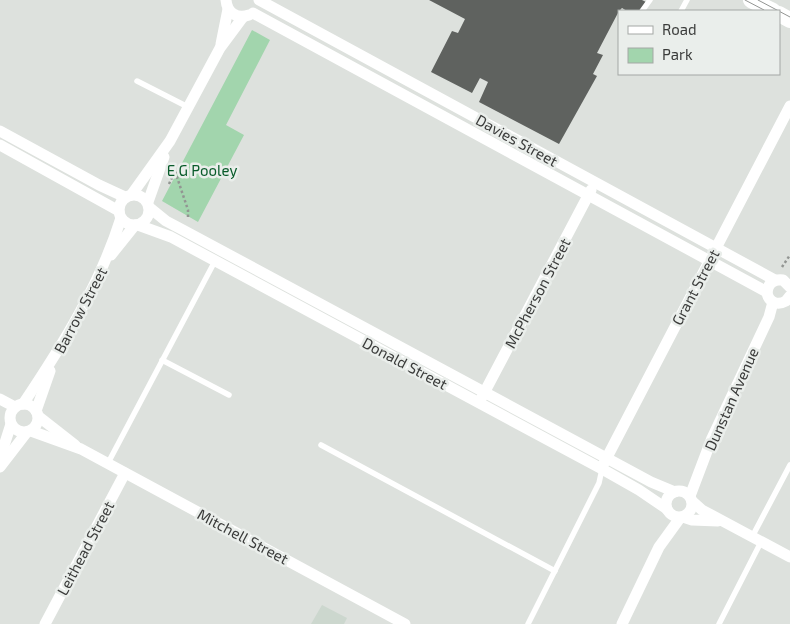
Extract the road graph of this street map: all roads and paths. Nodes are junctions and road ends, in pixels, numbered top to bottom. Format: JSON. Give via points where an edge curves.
{"nodes":[{"id":1,"x":259,"y":0,"type":"edge"},
{"id":2,"x":751,"y":0,"type":"edge"},
{"id":3,"x":226,"y":2,"type":"edge"},
{"id":4,"x":772,"y":10,"type":"edge"},
{"id":5,"x":248,"y":15,"type":"junction"},
{"id":6,"x":220,"y":48,"type":"junction"},
{"id":7,"x":137,"y":81,"type":"dead end"},
{"id":8,"x":411,"y":83,"type":"junction"},
{"id":9,"x":404,"y":96,"type":"junction"},
{"id":10,"x":790,"y":106,"type":"edge"},
{"id":11,"x":188,"y":107,"type":"junction"},
{"id":12,"x":0,"y":131,"type":"edge"},
{"id":13,"x":170,"y":141,"type":"junction"},
{"id":14,"x":0,"y":145,"type":"edge"},
{"id":15,"x":595,"y":183,"type":"junction"},
{"id":16,"x":168,"y":186,"type":"dead end"},
{"id":17,"x":129,"y":196,"type":"junction"},
{"id":18,"x":589,"y":196,"type":"junction"},
{"id":19,"x":149,"y":205,"type":"junction"},
{"id":20,"x":120,"y":214,"type":"junction"},
{"id":21,"x":180,"y":214,"type":"dead end"},
{"id":22,"x":188,"y":218,"type":"junction"},
{"id":23,"x":137,"y":225,"type":"junction"},
{"id":24,"x":183,"y":230,"type":"junction"},
{"id":25,"x":715,"y":248,"type":"junction"},
{"id":26,"x":107,"y":260,"type":"junction"},
{"id":27,"x":215,"y":261,"type":"junction"},
{"id":28,"x":708,"y":261,"type":"junction"},
{"id":29,"x":775,"y":280,"type":"junction"},
{"id":30,"x":767,"y":292,"type":"junction"},
{"id":31,"x":786,"y":294,"type":"edge"},
{"id":32,"x":53,"y":360,"type":"junction"},
{"id":33,"x":162,"y":360,"type":"junction"},
{"id":34,"x":485,"y":392,"type":"junction"},
{"id":35,"x":230,"y":395,"type":"dead end"},
{"id":36,"x":0,"y":399,"type":"edge"},
{"id":37,"x":479,"y":403,"type":"junction"},
{"id":38,"x":19,"y":405,"type":"junction"},
{"id":39,"x":37,"y":414,"type":"junction"},
{"id":40,"x":7,"y":419,"type":"edge"},
{"id":41,"x":29,"y":431,"type":"junction"},
{"id":42,"x":321,"y":445,"type":"dead end"},
{"id":43,"x":80,"y":449,"type":"junction"},
{"id":44,"x":0,"y":458,"type":"edge"},
{"id":45,"x":108,"y":463,"type":"junction"},
{"id":46,"x":604,"y":463,"type":"junction"},
{"id":47,"x":790,"y":465,"type":"edge"},
{"id":48,"x":0,"y":467,"type":"edge"},
{"id":49,"x":125,"y":473,"type":"junction"},
{"id":50,"x":675,"y":492,"type":"junction"},
{"id":51,"x":691,"y":498,"type":"junction"},
{"id":52,"x":667,"y":509,"type":"junction"},
{"id":53,"x":681,"y":517,"type":"junction"},
{"id":54,"x":725,"y":522,"type":"junction"},
{"id":55,"x":757,"y":540,"type":"junction"},
{"id":56,"x":790,"y":557,"type":"edge"},
{"id":57,"x":555,"y":571,"type":"junction"},
{"id":58,"x":45,"y":624,"type":"edge"},
{"id":59,"x":405,"y":624,"type":"edge"},
{"id":60,"x":528,"y":624,"type":"edge"},
{"id":61,"x":622,"y":624,"type":"edge"},
{"id":62,"x":719,"y":624,"type":"edge"}],
"edges":[{"from":1,"to":5,"type":"street","via":[[256,10]]},
{"from":1,"to":8,"type":"street","name":"Davies Street"},
{"from":2,"to":4,"type":"main road"},
{"from":3,"to":5,"type":"street","name":"Davies Street","via":[[235,15]]},
{"from":3,"to":6,"type":"street"},
{"from":5,"to":6,"type":"street"},
{"from":5,"to":9,"type":"street","name":"Davies Street"},
{"from":6,"to":11,"type":"street"},
{"from":7,"to":11,"type":"lane"},
{"from":8,"to":9,"type":"street"},
{"from":8,"to":15,"type":"street","name":"Davies Street"},
{"from":9,"to":18,"type":"street","name":"Davies Street"},
{"from":10,"to":25,"type":"street","name":"Grant Street"},
{"from":11,"to":13,"type":"street"},
{"from":12,"to":17,"type":"street","via":[[99,186]]},
{"from":13,"to":17,"type":"street"},
{"from":13,"to":19,"type":"street"},
{"from":14,"to":20,"type":"street"},
{"from":15,"to":18,"type":"street","name":"McPherson Street"},
{"from":15,"to":25,"type":"street","name":"Davies Street"},
{"from":16,"to":22,"type":"path","via":[[175,171]]},
{"from":17,"to":19,"type":"street","via":[[141,196]]},
{"from":17,"to":20,"type":"street","via":[[119,206]]},
{"from":18,"to":28,"type":"street","name":"Davies Street"},
{"from":18,"to":34,"type":"street","name":"McPherson Street"},
{"from":19,"to":23,"type":"street","via":[[148,216]]},
{"from":19,"to":24,"type":"street","name":"Donald Street","via":[[166,221]]},
{"from":20,"to":23,"type":"street","via":[[127,224]]},
{"from":20,"to":26,"type":"street","name":"Barrow Street"},
{"from":21,"to":22,"type":"path"},
{"from":22,"to":24,"type":"path"},
{"from":23,"to":26,"type":"street","name":"Barrow Street"},
{"from":23,"to":27,"type":"street","name":"Donald Street","via":[[171,237]]},
{"from":24,"to":34,"type":"street","name":"Donald Street"},
{"from":25,"to":28,"type":"street","name":"Grant Street"},
{"from":25,"to":29,"type":"street","name":"Davies Street"},
{"from":26,"to":32,"type":"street","name":"Barrow Street"},
{"from":27,"to":33,"type":"lane"},
{"from":27,"to":37,"type":"street","name":"Donald Street"},
{"from":28,"to":30,"type":"street","name":"Davies Street"},
{"from":28,"to":46,"type":"street","name":"Grant Street"},
{"from":29,"to":30,"type":"street"},
{"from":29,"to":31,"type":"street","name":"Davies Street","via":[[782,280]]},
{"from":30,"to":31,"type":"street","via":[[769,298]]},
{"from":31,"to":51,"type":"street","name":"Dunstan Avenue","via":[[769,317],[712,438]]},
{"from":32,"to":38,"type":"street","name":"Barrow Street"},
{"from":32,"to":39,"type":"street","name":"Barrow Street"},
{"from":33,"to":35,"type":"lane"},
{"from":33,"to":45,"type":"lane"},
{"from":34,"to":37,"type":"street","name":"McPherson Street"},
{"from":34,"to":46,"type":"street","name":"Donald Street"},
{"from":36,"to":38,"type":"street"},
{"from":37,"to":46,"type":"street","name":"Donald Street"},
{"from":38,"to":39,"type":"street","via":[[30,406]]},
{"from":38,"to":40,"type":"street"},
{"from":39,"to":41,"type":"street","via":[[37,424]]},
{"from":39,"to":43,"type":"street","name":"Mitchell Street"},
{"from":40,"to":41,"type":"street","via":[[19,432]]},
{"from":40,"to":44,"type":"street"},
{"from":41,"to":43,"type":"street","name":"Mitchell Street"},
{"from":41,"to":48,"type":"street"},
{"from":42,"to":57,"type":"lane"},
{"from":43,"to":45,"type":"street","name":"Mitchell Street"},
{"from":45,"to":49,"type":"street","name":"Mitchell Street"},
{"from":46,"to":50,"type":"street","name":"Donald Street"},
{"from":46,"to":52,"type":"street","name":"Donald Street"},
{"from":46,"to":57,"type":"lane","via":[[599,483]]},
{"from":47,"to":55,"type":"lane"},
{"from":49,"to":58,"type":"street","name":"Leithead Street"},
{"from":49,"to":59,"type":"street","name":"Mitchell Street"},
{"from":50,"to":51,"type":"street","via":[[682,491]]},
{"from":50,"to":52,"type":"street","via":[[666,501]]},
{"from":51,"to":53,"type":"street","via":[[692,509],[687,516]]},
{"from":51,"to":54,"type":"street","via":[[702,510]]},
{"from":52,"to":53,"type":"street","via":[[672,515]]},
{"from":53,"to":54,"type":"street"},
{"from":53,"to":61,"type":"street","via":[[659,547]]},
{"from":54,"to":55,"type":"street"},
{"from":55,"to":56,"type":"street"},
{"from":55,"to":62,"type":"lane"},
{"from":57,"to":60,"type":"lane"}]}
